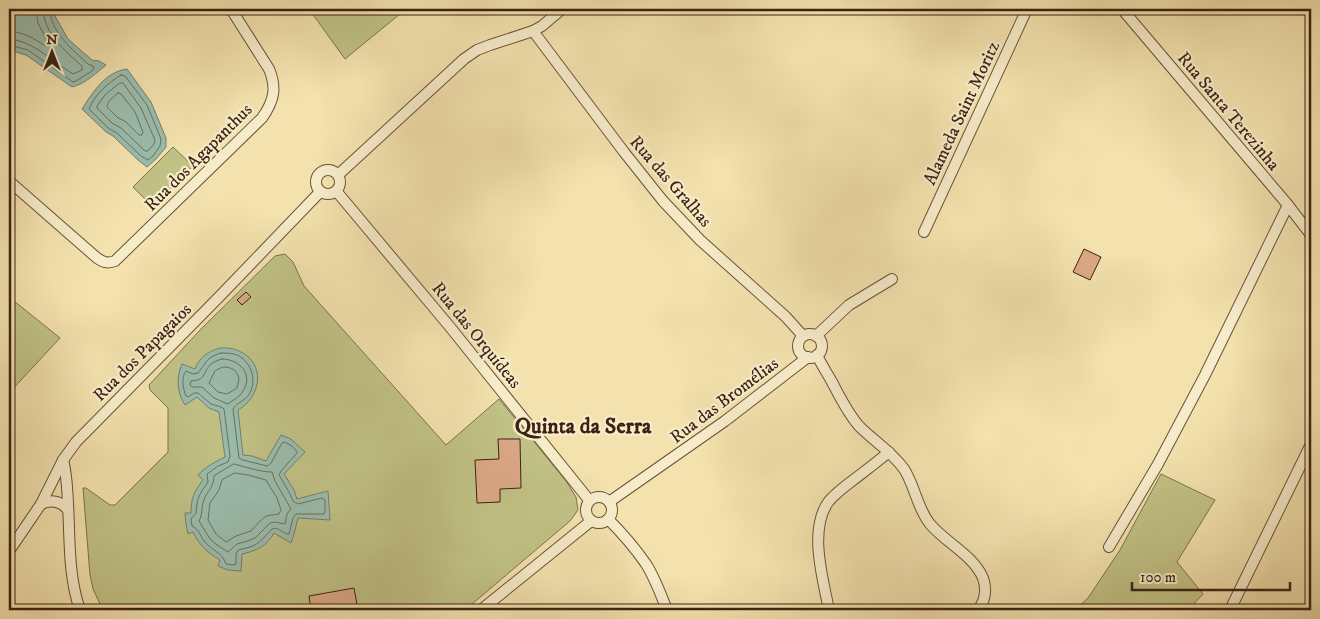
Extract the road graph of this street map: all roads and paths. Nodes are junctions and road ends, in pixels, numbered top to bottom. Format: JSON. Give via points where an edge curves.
{"nodes":[{"id":1,"x":231,"y":9,"type":"edge"},
{"id":2,"x":562,"y":9,"type":"edge"},
{"id":3,"x":1027,"y":9,"type":"edge"},
{"id":4,"x":1122,"y":9,"type":"edge"},
{"id":5,"x":533,"y":31,"type":"junction"},
{"id":6,"x":338,"y":175,"type":"junction"},
{"id":7,"x":9,"y":181,"type":"edge"},
{"id":8,"x":320,"y":192,"type":"junction"},
{"id":9,"x":337,"y":192,"type":"junction"},
{"id":10,"x":1288,"y":204,"type":"junction"},
{"id":11,"x":924,"y":232,"type":"dead end"},
{"id":12,"x":1311,"y":235,"type":"edge"},
{"id":13,"x":892,"y":279,"type":"dead end"},
{"id":14,"x":803,"y":336,"type":"junction"},
{"id":15,"x":816,"y":336,"type":"junction"},
{"id":16,"x":812,"y":356,"type":"junction"},
{"id":17,"x":1311,"y":444,"type":"edge"},
{"id":18,"x":888,"y":452,"type":"junction"},
{"id":19,"x":63,"y":460,"type":"junction"},
{"id":20,"x":589,"y":500,"type":"junction"},
{"id":21,"x":610,"y":502,"type":"junction"},
{"id":22,"x":41,"y":504,"type":"junction"},
{"id":23,"x":68,"y":510,"type":"junction"},
{"id":24,"x":608,"y":519,"type":"junction"},
{"id":25,"x":591,"y":521,"type":"junction"},
{"id":26,"x":1109,"y":547,"type":"dead end"},
{"id":27,"x":9,"y":551,"type":"edge"},
{"id":28,"x":80,"y":610,"type":"edge"},
{"id":29,"x":481,"y":610,"type":"edge"},
{"id":30,"x":667,"y":610,"type":"edge"},
{"id":31,"x":829,"y":610,"type":"edge"},
{"id":32,"x":978,"y":610,"type":"edge"},
{"id":33,"x":1230,"y":610,"type":"edge"}],
"edges":[{"from":1,"to":7,"type":"street","name":"Rua dos Agapanthus","via":[[270,69],[274,92],[268,109],[115,261],[104,263],[97,258]]},
{"from":2,"to":5,"type":"street"},
{"from":3,"to":11,"type":"street","name":"Alameda Saint Moritz"},
{"from":4,"to":10,"type":"street","name":"Rua Santa Terezinha"},
{"from":5,"to":6,"type":"street","via":[[477,50],[464,59]]},
{"from":5,"to":14,"type":"street","name":"Rua das Gralhas","via":[[663,201]]},
{"from":6,"to":8,"type":"street","via":[[330,170],[321,172],[316,184]]},
{"from":6,"to":9,"type":"street","via":[[341,184]]},
{"from":8,"to":9,"type":"street","via":[[328,195]]},
{"from":8,"to":19,"type":"street","name":"Rua dos Papagaios","via":[[76,442]]},
{"from":9,"to":20,"type":"street","name":"Rua das Orquídeas"},
{"from":10,"to":12,"type":"street","name":"Rua Santa Terezinha"},
{"from":10,"to":26,"type":"street","via":[[1205,375]]},
{"from":13,"to":15,"type":"street","via":[[849,305]]},
{"from":14,"to":15,"type":"street"},
{"from":14,"to":16,"type":"street","via":[[798,344],[800,353]]},
{"from":15,"to":16,"type":"street","via":[[821,348]]},
{"from":16,"to":18,"type":"street","via":[[856,422]]},
{"from":16,"to":21,"type":"street","name":"Rua das Bromélias"},
{"from":17,"to":33,"type":"street"},
{"from":18,"to":31,"type":"street","via":[[835,496],[822,516],[818,539]]},
{"from":18,"to":32,"type":"street","via":[[904,470],[930,523],[981,574],[985,593],[984,602]]},
{"from":19,"to":22,"type":"street","name":"Rua dos Papagaios"},
{"from":19,"to":23,"type":"street"},
{"from":20,"to":21,"type":"street","via":[[602,497]]},
{"from":20,"to":25,"type":"street","via":[[586,513]]},
{"from":21,"to":24,"type":"street","via":[[612,511]]},
{"from":22,"to":23,"type":"street","via":[[57,502]]},
{"from":22,"to":27,"type":"street","name":"Rua dos Papagaios"},
{"from":23,"to":28,"type":"street","via":[[71,573]]},
{"from":24,"to":25,"type":"street","via":[[600,523]]},
{"from":24,"to":30,"type":"street","via":[[646,565]]},
{"from":25,"to":29,"type":"street"}]}
